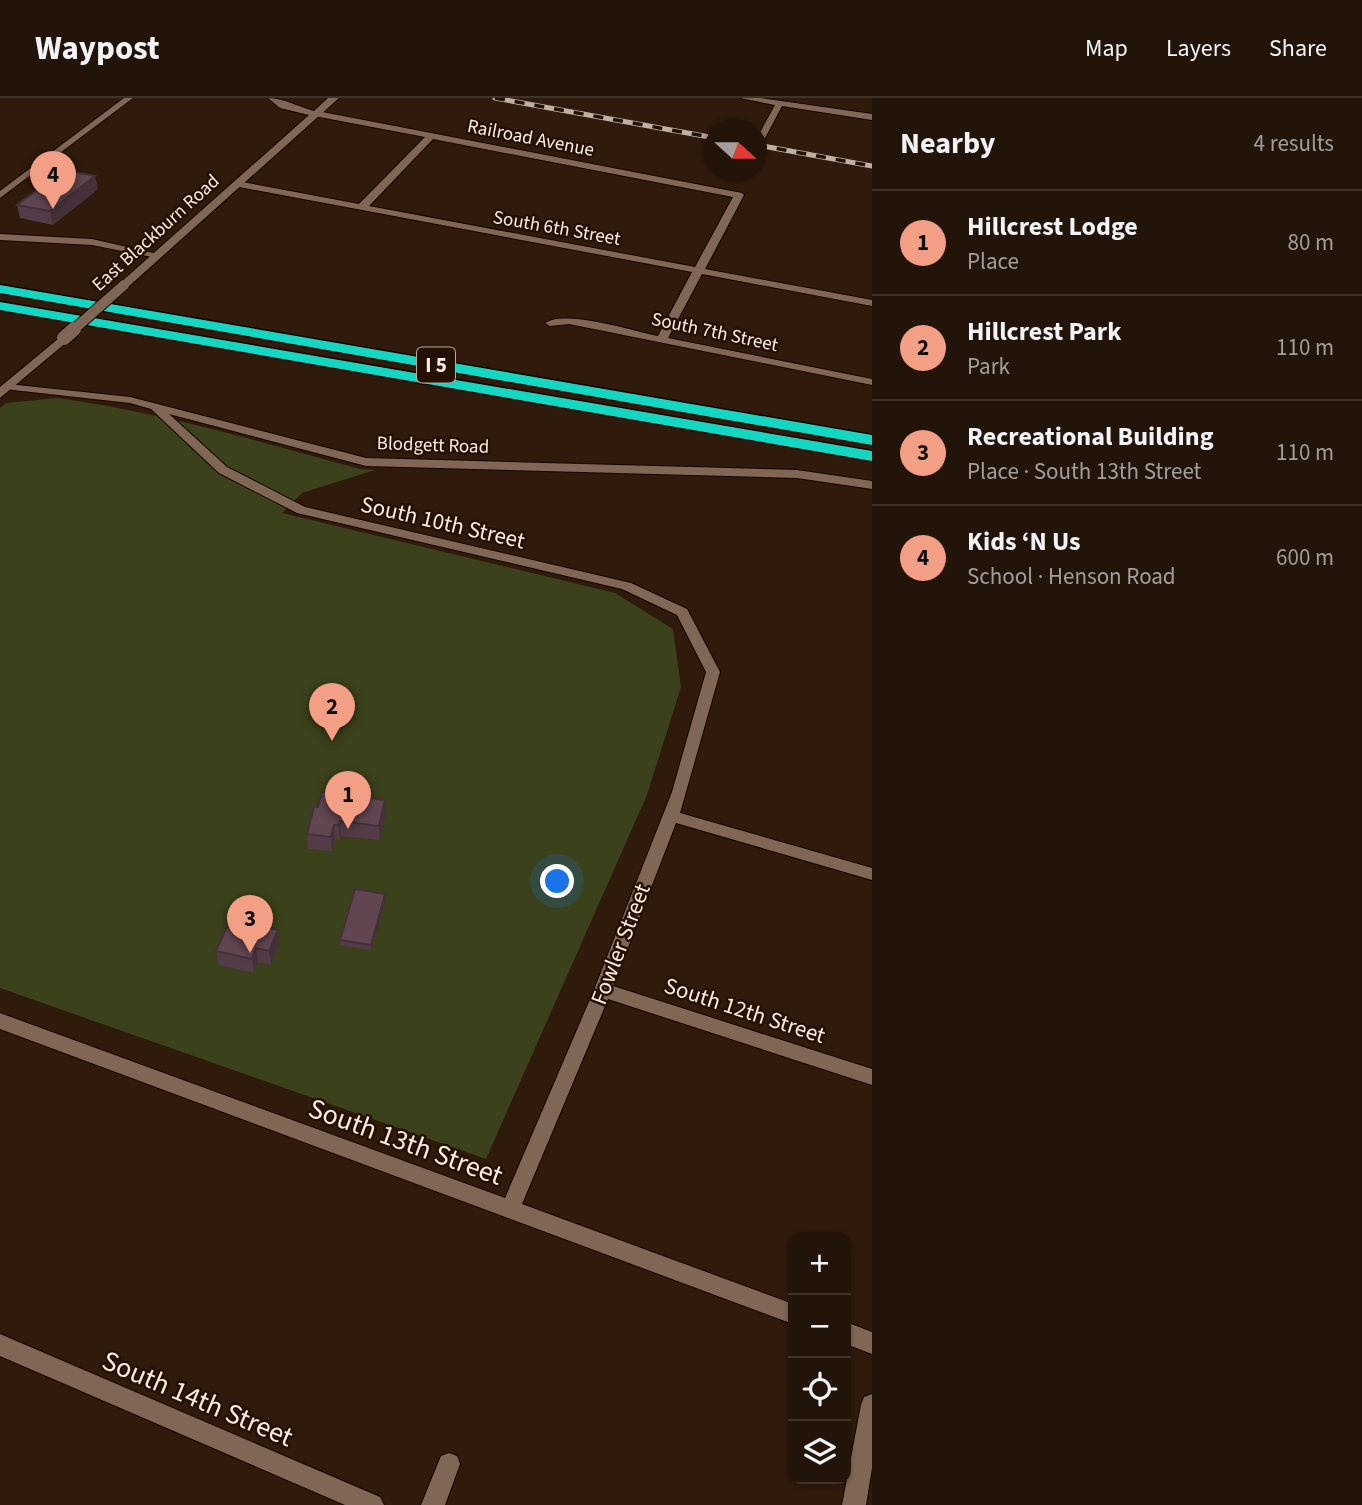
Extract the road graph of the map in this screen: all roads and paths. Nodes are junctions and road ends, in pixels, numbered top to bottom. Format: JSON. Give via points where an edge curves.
{"nodes":[{"id":1,"x":129,"y":98,"type":"edge"},
{"id":2,"x":334,"y":98,"type":"edge"},
{"id":3,"x":744,"y":98,"type":"edge"},
{"id":4,"x":276,"y":99,"type":"edge"},
{"id":5,"x":780,"y":103,"type":"junction"},
{"id":6,"x":317,"y":114,"type":"junction"},
{"id":7,"x":872,"y":117,"type":"edge"},
{"id":8,"x":767,"y":127,"type":"edge"},
{"id":9,"x":431,"y":136,"type":"junction"},
{"id":10,"x":237,"y":184,"type":"junction"},
{"id":11,"x":0,"y":195,"type":"edge"},
{"id":12,"x":361,"y":208,"type":"junction"},
{"id":13,"x":0,"y":237,"type":"edge"},
{"id":14,"x":157,"y":255,"type":"junction"},
{"id":15,"x":700,"y":270,"type":"junction"},
{"id":16,"x":0,"y":289,"type":"edge"},
{"id":17,"x":872,"y":303,"type":"edge"},
{"id":18,"x":0,"y":306,"type":"edge"},
{"id":19,"x":550,"y":323,"type":"dead end"},
{"id":20,"x":662,"y":338,"type":"junction"},
{"id":21,"x":872,"y":382,"type":"edge"},
{"id":22,"x":3,"y":388,"type":"edge"},
{"id":23,"x":155,"y":407,"type":"junction"},
{"id":24,"x":872,"y":440,"type":"edge"},
{"id":25,"x":872,"y":456,"type":"edge"},
{"id":26,"x":872,"y":485,"type":"edge"},
{"id":27,"x":713,"y":672,"type":"joint"},
{"id":28,"x":671,"y":816,"type":"junction"},
{"id":29,"x":872,"y":874,"type":"edge"},
{"id":30,"x":603,"y":990,"type":"junction"},
{"id":31,"x":0,"y":1021,"type":"edge"},
{"id":32,"x":872,"y":1077,"type":"edge"},
{"id":33,"x":510,"y":1209,"type":"junction"},
{"id":34,"x":788,"y":1312,"type":"edge"},
{"id":35,"x":851,"y":1335,"type":"edge"},
{"id":36,"x":872,"y":1343,"type":"edge"},
{"id":37,"x":0,"y":1345,"type":"edge"},
{"id":38,"x":872,"y":1405,"type":"edge"},
{"id":39,"x":449,"y":1465,"type":"dead end"},
{"id":40,"x":372,"y":1505,"type":"edge"},
{"id":41,"x":433,"y":1505,"type":"edge"},
{"id":42,"x":854,"y":1505,"type":"edge"}],
"edges":[{"from":1,"to":11,"type":"street"},
{"from":2,"to":6,"type":"street","name":"East Blackburn Road"},
{"from":3,"to":5,"type":"street"},
{"from":4,"to":6,"type":"street","via":[[283,106]]},
{"from":5,"to":7,"type":"street"},
{"from":5,"to":8,"type":"street"},
{"from":6,"to":9,"type":"street","name":"Railroad Avenue"},
{"from":6,"to":10,"type":"street","name":"East Blackburn Road"},
{"from":9,"to":12,"type":"street"},
{"from":9,"to":15,"type":"street","name":"Railroad Avenue","via":[[739,195]]},
{"from":10,"to":12,"type":"street","name":"South 6th Street"},
{"from":10,"to":14,"type":"street","name":"East Blackburn Road"},
{"from":12,"to":15,"type":"street","name":"South 6th Street"},
{"from":13,"to":14,"type":"street","via":[[92,242]]},
{"from":14,"to":22,"type":"street","name":"East Blackburn Road","bridge":true},
{"from":15,"to":17,"type":"street","name":"South 6th Street"},
{"from":15,"to":20,"type":"street"},
{"from":16,"to":24,"type":"highway","number":"I 5"},
{"from":18,"to":25,"type":"highway","number":"I 5"},
{"from":19,"to":20,"type":"street","name":"South 7th Street","via":[[569,321]]},
{"from":20,"to":21,"type":"street","name":"South 7th Street"},
{"from":22,"to":23,"type":"street","name":"Blodgett Road","via":[[130,400]]},
{"from":23,"to":26,"type":"street","name":"Blodgett Road","via":[[366,462],[797,474]]},
{"from":23,"to":27,"type":"street","name":"South 10th Street","via":[[223,470],[301,510],[626,586],[682,612]]},
{"from":27,"to":28,"type":"street","name":"Fowler Street"},
{"from":28,"to":29,"type":"street"},
{"from":28,"to":30,"type":"street","name":"Fowler Street"},
{"from":30,"to":32,"type":"street","name":"South 12th Street"},
{"from":30,"to":33,"type":"street","name":"Fowler Street"},
{"from":31,"to":33,"type":"street","name":"South 13th Street"},
{"from":33,"to":34,"type":"street","name":"South 13th Street"},
{"from":35,"to":36,"type":"street"},
{"from":37,"to":40,"type":"street","name":"South 14th Street"},
{"from":38,"to":42,"type":"street"},
{"from":39,"to":41,"type":"street"}]}
